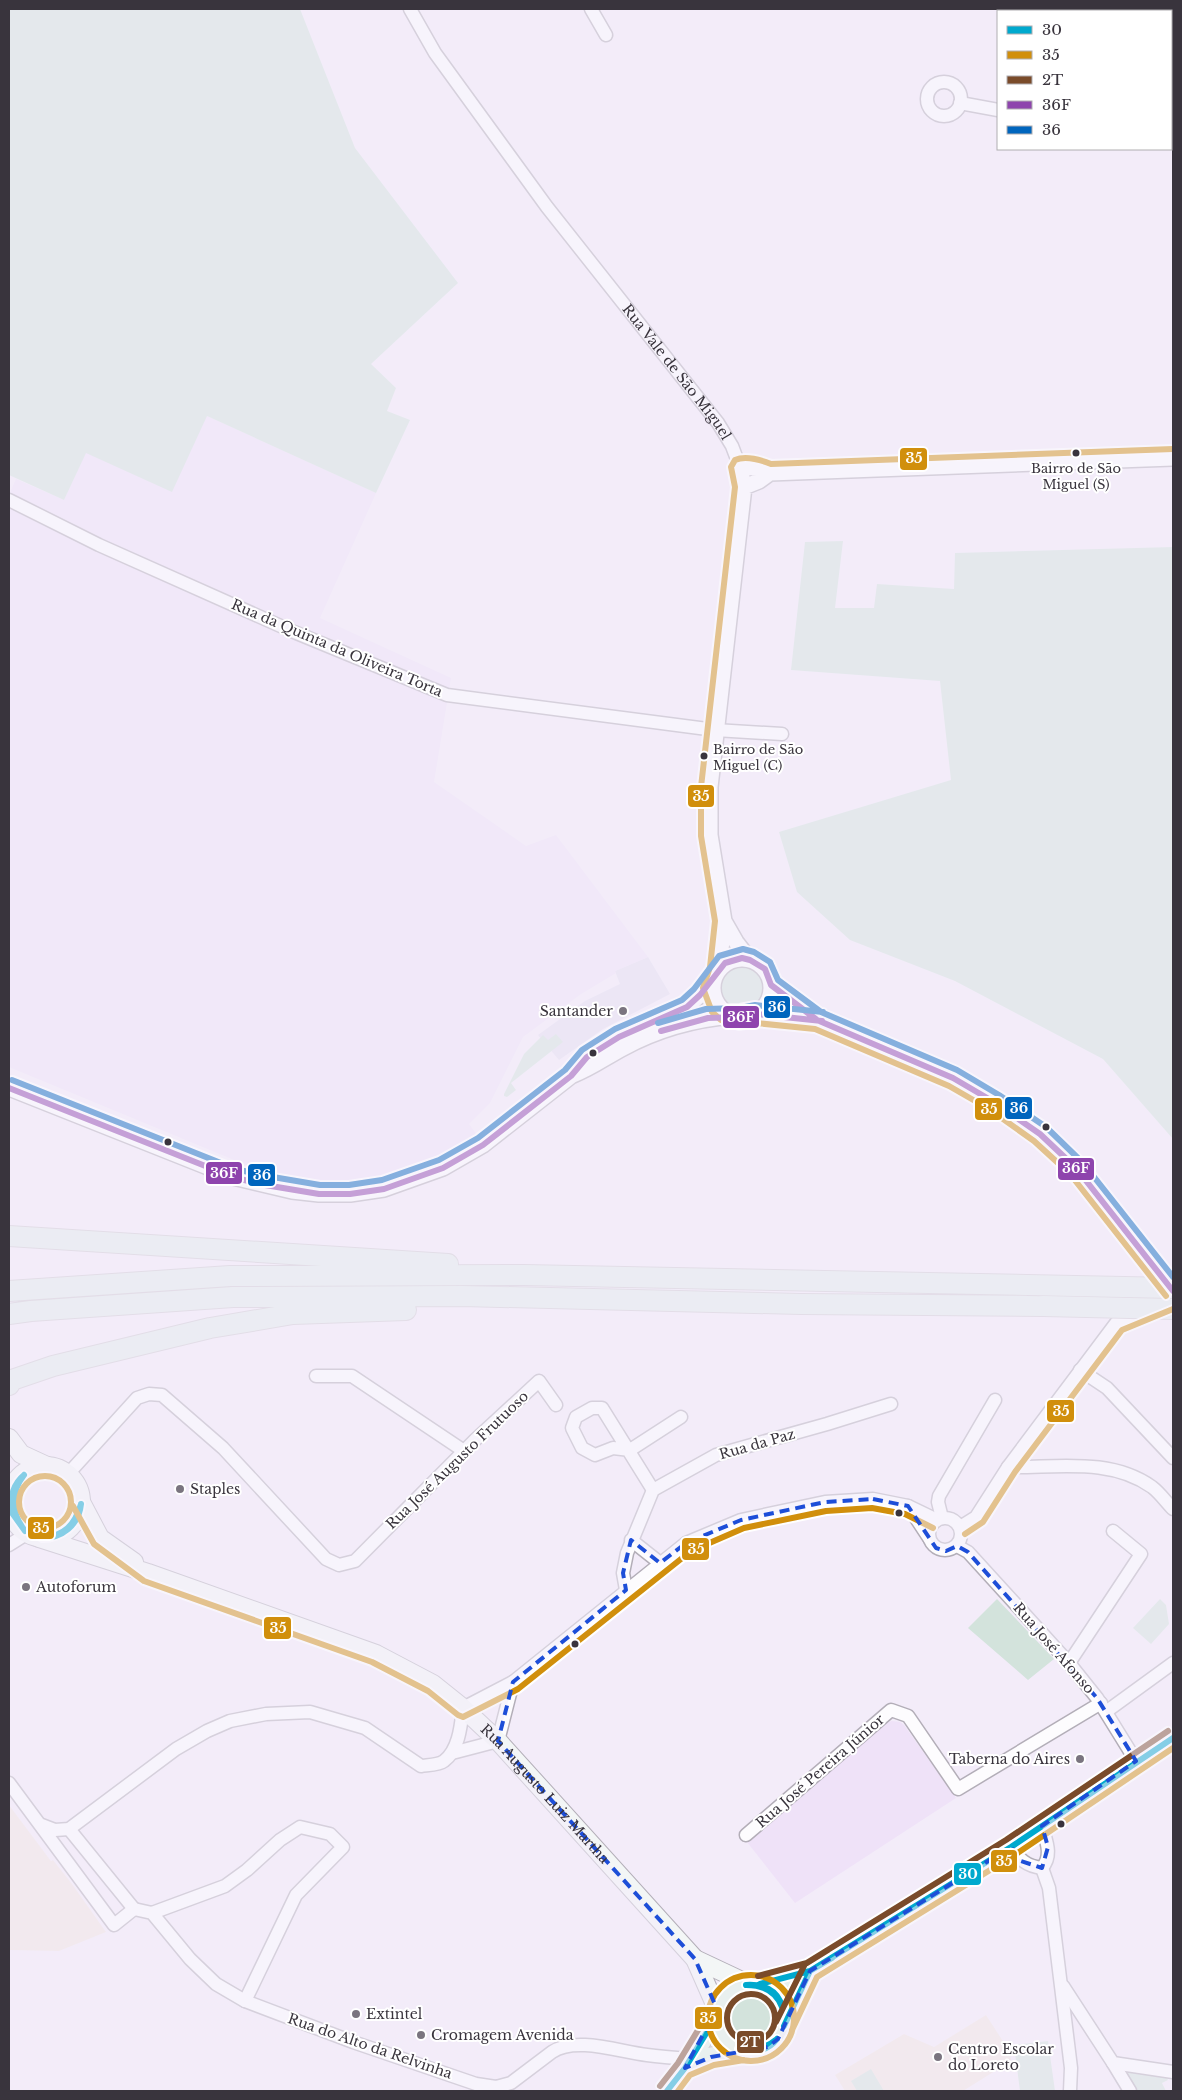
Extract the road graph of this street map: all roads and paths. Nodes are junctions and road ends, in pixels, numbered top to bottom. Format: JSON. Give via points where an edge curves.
{"nodes":[{"id":1,"x":410,"y":9,"type":"edge"},
{"id":2,"x":591,"y":9,"type":"edge"},
{"id":3,"x":606,"y":35,"type":"dead end"},
{"id":4,"x":960,"y":103,"type":"dead end"},
{"id":5,"x":997,"y":110,"type":"edge"},
{"id":6,"x":1173,"y":458,"type":"edge"},
{"id":7,"x":740,"y":467,"type":"junction"},
{"id":8,"x":770,"y":472,"type":"junction"},
{"id":9,"x":744,"y":487,"type":"junction"},
{"id":10,"x":9,"y":500,"type":"edge"},
{"id":11,"x":715,"y":730,"type":"junction"},
{"id":12,"x":782,"y":734,"type":"dead end"},
{"id":13,"x":724,"y":921,"type":"junction"},
{"id":14,"x":750,"y":960,"type":"junction"},
{"id":15,"x":716,"y":974,"type":"junction"},
{"id":16,"x":771,"y":985,"type":"junction"},
{"id":17,"x":756,"y":1014,"type":"junction"},
{"id":18,"x":733,"y":1016,"type":"junction"},
{"id":19,"x":818,"y":1020,"type":"junction"},
{"id":20,"x":572,"y":1076,"type":"junction"},
{"id":21,"x":9,"y":1088,"type":"edge"},
{"id":22,"x":1112,"y":1213,"type":"joint"},
{"id":23,"x":9,"y":1236,"type":"edge"},
{"id":24,"x":524,"y":1275,"type":"junction"},
{"id":25,"x":1173,"y":1289,"type":"edge"},
{"id":26,"x":9,"y":1291,"type":"edge"},
{"id":27,"x":524,"y":1298,"type":"junction"},
{"id":28,"x":1173,"y":1300,"type":"edge"},
{"id":29,"x":1173,"y":1309,"type":"edge"},
{"id":30,"x":9,"y":1314,"type":"edge"},
{"id":31,"x":1080,"y":1370,"type":"junction"},
{"id":32,"x":316,"y":1376,"type":"dead end"},
{"id":33,"x":9,"y":1384,"type":"edge"},
{"id":34,"x":995,"y":1400,"type":"dead end"},
{"id":35,"x":891,"y":1404,"type":"dead end"},
{"id":36,"x":556,"y":1406,"type":"dead end"},
{"id":37,"x":681,"y":1418,"type":"dead end"},
{"id":38,"x":9,"y":1438,"type":"edge"},
{"id":39,"x":630,"y":1450,"type":"junction"},
{"id":40,"x":464,"y":1452,"type":"junction"},
{"id":41,"x":1173,"y":1458,"type":"edge"},
{"id":42,"x":47,"y":1466,"type":"junction"},
{"id":43,"x":1008,"y":1467,"type":"junction"},
{"id":44,"x":68,"y":1474,"type":"junction"},
{"id":45,"x":653,"y":1490,"type":"junction"},
{"id":46,"x":81,"y":1502,"type":"junction"},
{"id":47,"x":9,"y":1506,"type":"edge"},
{"id":48,"x":908,"y":1506,"type":"junction"},
{"id":49,"x":1173,"y":1509,"type":"edge"},
{"id":50,"x":940,"y":1519,"type":"junction"},
{"id":51,"x":960,"y":1527,"type":"junction"},
{"id":52,"x":1114,"y":1531,"type":"dead end"},
{"id":53,"x":34,"y":1536,"type":"junction"},
{"id":54,"x":929,"y":1538,"type":"junction"},
{"id":55,"x":631,"y":1540,"type":"junction"},
{"id":56,"x":9,"y":1545,"type":"edge"},
{"id":57,"x":957,"y":1546,"type":"junction"},
{"id":58,"x":660,"y":1563,"type":"junction"},
{"id":59,"x":148,"y":1573,"type":"junction"},
{"id":60,"x":626,"y":1590,"type":"junction"},
{"id":61,"x":1173,"y":1663,"type":"edge"},
{"id":62,"x":1070,"y":1664,"type":"junction"},
{"id":63,"x":513,"y":1682,"type":"junction"},
{"id":64,"x":1104,"y":1707,"type":"junction"},
{"id":65,"x":463,"y":1708,"type":"junction"},
{"id":66,"x":1173,"y":1738,"type":"edge"},
{"id":67,"x":498,"y":1741,"type":"junction"},
{"id":68,"x":452,"y":1753,"type":"junction"},
{"id":69,"x":1136,"y":1762,"type":"junction"},
{"id":70,"x":9,"y":1783,"type":"edge"},
{"id":71,"x":42,"y":1825,"type":"junction"},
{"id":72,"x":1042,"y":1826,"type":"junction"},
{"id":73,"x":69,"y":1829,"type":"junction"},
{"id":74,"x":746,"y":1835,"type":"dead end"},
{"id":75,"x":1011,"y":1846,"type":"junction"},
{"id":76,"x":1042,"y":1868,"type":"junction"},
{"id":77,"x":134,"y":1909,"type":"junction"},
{"id":78,"x":152,"y":1913,"type":"junction"},
{"id":79,"x":695,"y":1958,"type":"junction"},
{"id":80,"x":810,"y":1971,"type":"junction"},
{"id":81,"x":1061,"y":1983,"type":"junction"},
{"id":82,"x":753,"y":1984,"type":"junction"},
{"id":83,"x":245,"y":2001,"type":"junction"},
{"id":84,"x":717,"y":2013,"type":"junction"},
{"id":85,"x":784,"y":2026,"type":"junction"},
{"id":86,"x":742,"y":2051,"type":"junction"},
{"id":87,"x":688,"y":2063,"type":"junction"},
{"id":88,"x":1113,"y":2063,"type":"junction"},
{"id":89,"x":1070,"y":2068,"type":"junction"},
{"id":90,"x":1173,"y":2072,"type":"edge"},
{"id":91,"x":667,"y":2091,"type":"edge"},
{"id":92,"x":1070,"y":2091,"type":"edge"},
{"id":93,"x":1079,"y":2091,"type":"edge"},
{"id":94,"x":1130,"y":2091,"type":"edge"}],
"edges":[{"from":1,"to":7,"type":"street","name":"Rua Vale de São Miguel","via":[[436,53],[547,207],[718,423]]},
{"from":2,"to":3,"type":"street"},
{"from":4,"to":5,"type":"street"},
{"from":6,"to":8,"type":"street"},
{"from":7,"to":8,"type":"street"},
{"from":7,"to":9,"type":"street","name":"Rua Vale de São Miguel"},
{"from":8,"to":9,"type":"street"},
{"from":9,"to":11,"type":"street","name":"Rua Vale de São Miguel"},
{"from":10,"to":11,"type":"street","name":"Rua da Quinta da Oliveira Torta","via":[[99,545],[285,628],[447,695]]},
{"from":11,"to":12,"type":"street","name":"Rua da Quinta da Oliveira Torta"},
{"from":11,"to":13,"type":"street","name":"Rua Vale de São Miguel","via":[[710,835]]},
{"from":13,"to":14,"type":"street","name":"Rua Vale de São Miguel"},
{"from":13,"to":15,"type":"street","name":"Rua Vale de São Miguel"},
{"from":14,"to":15,"type":"street","via":[[733,960]]},
{"from":14,"to":16,"type":"street","via":[[765,969]]},
{"from":15,"to":18,"type":"street","via":[[712,989],[718,1006]]},
{"from":15,"to":20,"type":"street","via":[[686,1007],[619,1037],[587,1057]]},
{"from":16,"to":17,"type":"street","via":[[768,1002]]},
{"from":16,"to":19,"type":"street"},
{"from":17,"to":18,"type":"street"},
{"from":17,"to":19,"type":"street"},
{"from":18,"to":20,"type":"street","via":[[708,1018],[668,1028],[624,1047]]},
{"from":19,"to":22,"type":"street","via":[[953,1078],[994,1102],[1040,1134],[1076,1168]]},
{"from":20,"to":21,"type":"street","via":[[483,1145],[443,1168],[384,1189],[350,1194],[292,1191],[233,1177]]},
{"from":22,"to":25,"type":"street"},
{"from":23,"to":24,"type":"highway","via":[[445,1263]]},
{"from":24,"to":25,"type":"highway","bridge":true},
{"from":24,"to":26,"type":"highway","via":[[230,1276]]},
{"from":27,"to":29,"type":"highway","bridge":true},
{"from":27,"to":30,"type":"highway","via":[[233,1297]]},
{"from":27,"to":33,"type":"highway","via":[[431,1308],[293,1314],[210,1328],[53,1366],[12,1380]]},
{"from":28,"to":31,"type":"street","via":[[1116,1323]]},
{"from":31,"to":41,"type":"street","via":[[1107,1388]]},
{"from":31,"to":43,"type":"street"},
{"from":32,"to":40,"type":"street","via":[[352,1376]]},
{"from":34,"to":50,"type":"street","via":[[939,1496]]},
{"from":35,"to":45,"type":"street","name":"Rua da Paz","via":[[716,1455]]},
{"from":36,"to":40,"type":"street","name":"Rua José Augusto Frutuoso","via":[[539,1381]]},
{"from":37,"to":39,"type":"street"},
{"from":38,"to":42,"type":"main road","via":[[21,1454]]},
{"from":39,"to":39,"type":"street","via":[[613,1448],[595,1454],[582,1448],[572,1428],[576,1417],[592,1408],[602,1408]]},
{"from":39,"to":45,"type":"street"},
{"from":40,"to":44,"type":"street","name":"Rua José Augusto Frutuoso","via":[[355,1561],[339,1565],[326,1559],[223,1448],[162,1395],[149,1394],[137,1398]]},
{"from":42,"to":44,"type":"main road"},
{"from":42,"to":47,"type":"main road","via":[[36,1467],[17,1480]]},
{"from":43,"to":49,"type":"street","via":[[1102,1466],[1133,1475],[1153,1488]]},
{"from":43,"to":51,"type":"street","via":[[976,1516]]},
{"from":44,"to":46,"type":"main road","via":[[80,1492]]},
{"from":45,"to":55,"type":"street"},
{"from":46,"to":53,"type":"main road","via":[[73,1525],[58,1535]]},
{"from":46,"to":59,"type":"main road","name":"Rua Augusto Luiz Martha","via":[[100,1538]]},
{"from":47,"to":53,"type":"main road","via":[[16,1523]]},
{"from":48,"to":50,"type":"street"},
{"from":48,"to":54,"type":"street"},
{"from":48,"to":58,"type":"street","via":[[873,1499],[825,1502],[741,1520],[686,1543]]},
{"from":50,"to":51,"type":"street","via":[[953,1520]]},
{"from":50,"to":54,"type":"street","via":[[929,1531]]},
{"from":51,"to":57,"type":"street"},
{"from":52,"to":62,"type":"street","via":[[1140,1554]]},
{"from":53,"to":56,"type":"street"},
{"from":53,"to":59,"type":"main road","name":"Rua Augusto Luiz Martha"},
{"from":54,"to":57,"type":"street","via":[[941,1550]]},
{"from":55,"to":58,"type":"street"},
{"from":55,"to":60,"type":"street","via":[[623,1573]]},
{"from":57,"to":62,"type":"street","name":"Rua José Afonso","via":[[968,1552]]},
{"from":58,"to":60,"type":"street"},
{"from":59,"to":65,"type":"main road","name":"Rua Augusto Luiz Martha","via":[[376,1654],[433,1684]]},
{"from":60,"to":63,"type":"street"},
{"from":61,"to":64,"type":"street"},
{"from":62,"to":64,"type":"street","name":"Rua José Afonso"},
{"from":63,"to":65,"type":"street"},
{"from":63,"to":67,"type":"street"},
{"from":64,"to":69,"type":"street","name":"Rua José Afonso"},
{"from":64,"to":74,"type":"street","name":"Rua José Pereira Júnior","via":[[958,1789],[908,1716],[891,1710]]},
{"from":65,"to":67,"type":"main road","name":"Rua Augusto Luiz Martha"},
{"from":65,"to":68,"type":"street","via":[[460,1732]]},
{"from":66,"to":69,"type":"main road"},
{"from":67,"to":68,"type":"street"},
{"from":67,"to":79,"type":"main road","name":"Rua Augusto Luiz Martha"},
{"from":68,"to":73,"type":"street","via":[[443,1763],[421,1766],[365,1728],[310,1712],[266,1714],[230,1721],[176,1749]]},
{"from":69,"to":72,"type":"main road"},
{"from":70,"to":71,"type":"street"},
{"from":71,"to":73,"type":"street","via":[[55,1830]]},
{"from":71,"to":77,"type":"street","via":[[114,1925]]},
{"from":72,"to":75,"type":"main road"},
{"from":72,"to":76,"type":"street","via":[[1048,1857]]},
{"from":73,"to":77,"type":"street"},
{"from":75,"to":76,"type":"street","via":[[1021,1861]]},
{"from":75,"to":80,"type":"main road"},
{"from":76,"to":81,"type":"street","via":[[1049,1888]]},
{"from":77,"to":78,"type":"street"},
{"from":78,"to":83,"type":"street","name":"Rua do Alto da Relvinha","via":[[190,1959],[216,1984]]},
{"from":78,"to":83,"type":"street","via":[[225,1886],[300,1827],[330,1834],[343,1846],[296,1896]]},
{"from":79,"to":82,"type":"main road","name":"Rua Augusto Luiz Martha"},
{"from":79,"to":84,"type":"main road","name":"Rua Augusto Luiz Martha"},
{"from":80,"to":82,"type":"main road"},
{"from":80,"to":85,"type":"main road"},
{"from":81,"to":88,"type":"street"},
{"from":81,"to":89,"type":"street"},
{"from":82,"to":84,"type":"main road","via":[[734,1988],[723,1997]]},
{"from":82,"to":85,"type":"main road","via":[[772,1990],[780,2000],[785,2013]]},
{"from":83,"to":87,"type":"street","name":"Rua do Alto da Relvinha","via":[[353,2042],[476,2084],[496,2087],[511,2083],[559,2047],[569,2045]]},
{"from":84,"to":86,"type":"main road","via":[[718,2028],[723,2038]]},
{"from":84,"to":87,"type":"main road"},
{"from":85,"to":86,"type":"main road","via":[[768,2048]]},
{"from":86,"to":87,"type":"main road"},
{"from":87,"to":91,"type":"main road"},
{"from":88,"to":90,"type":"street"},
{"from":88,"to":94,"type":"street"},
{"from":89,"to":92,"type":"street"},
{"from":89,"to":93,"type":"street"}]}
